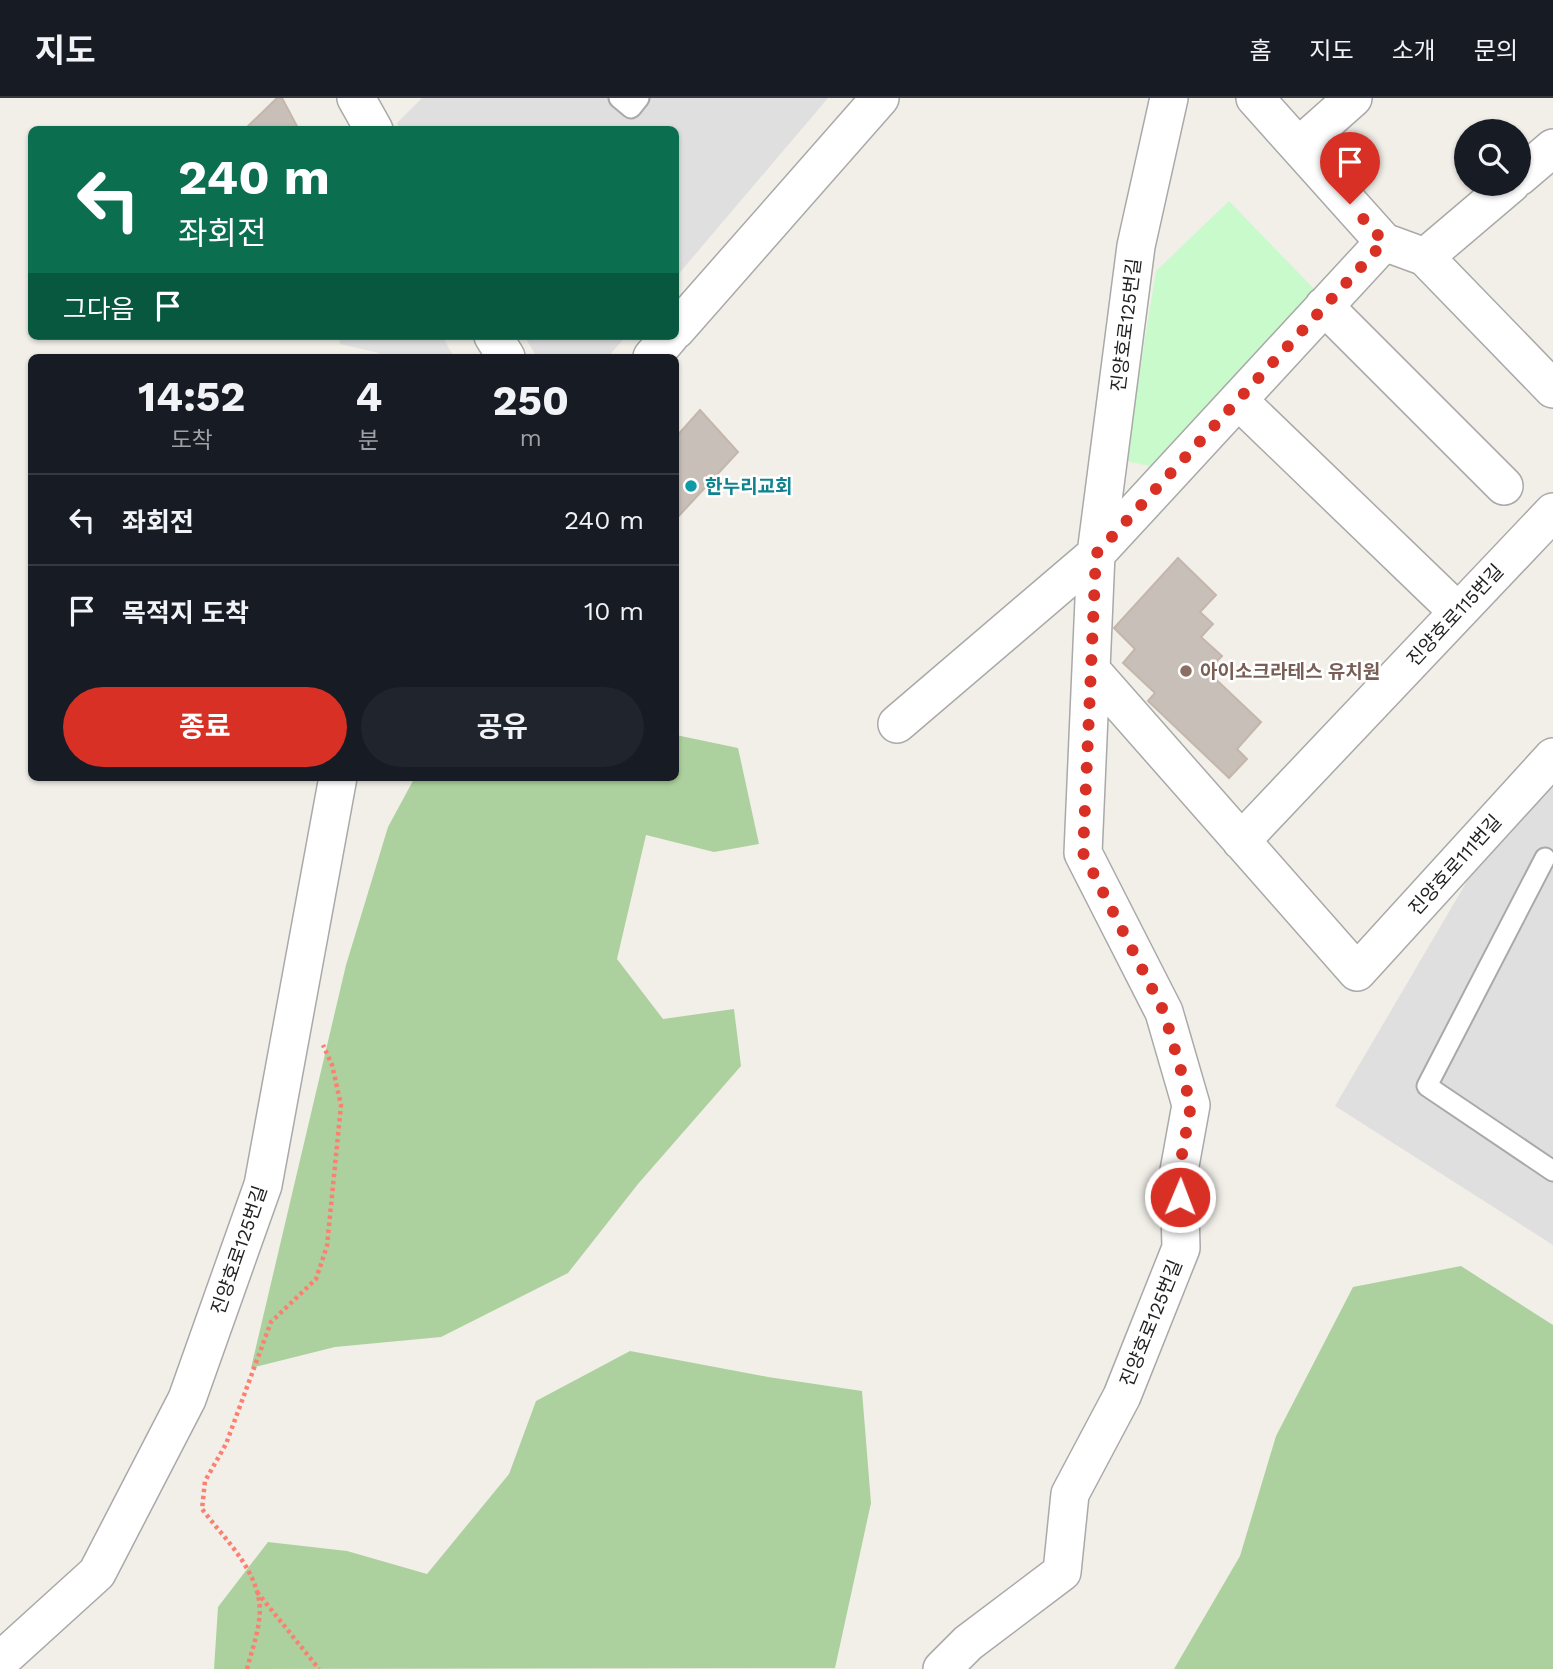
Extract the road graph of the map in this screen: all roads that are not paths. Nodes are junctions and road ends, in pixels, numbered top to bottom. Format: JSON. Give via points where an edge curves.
{"nodes":[{"id":1,"x":356,"y":98,"type":"edge"},
{"id":2,"x":620,"y":98,"type":"edge"},
{"id":3,"x":639,"y":98,"type":"edge"},
{"id":4,"x":880,"y":98,"type":"edge"},
{"id":5,"x":1169,"y":98,"type":"edge"},
{"id":6,"x":1255,"y":98,"type":"edge"},
{"id":7,"x":1353,"y":98,"type":"edge"},
{"id":8,"x":372,"y":126,"type":"edge"},
{"id":9,"x":1299,"y":146,"type":"junction"},
{"id":10,"x":1553,"y":148,"type":"edge"},
{"id":11,"x":1531,"y":167,"type":"edge"},
{"id":12,"x":1497,"y":196,"type":"edge"},
{"id":13,"x":1384,"y":242,"type":"junction"},
{"id":14,"x":1425,"y":257,"type":"junction"},
{"id":15,"x":1324,"y":306,"type":"junction"},
{"id":16,"x":679,"y":327,"type":"edge"},
{"id":17,"x":667,"y":340,"type":"edge"},
{"id":18,"x":655,"y":354,"type":"edge"},
{"id":19,"x":1553,"y":388,"type":"edge"},
{"id":20,"x":1238,"y":400,"type":"junction"},
{"id":21,"x":1504,"y":486,"type":"dead end"},
{"id":22,"x":1553,"y":512,"type":"edge"},
{"id":23,"x":1096,"y":554,"type":"junction"},
{"id":24,"x":1458,"y":612,"type":"junction"},
{"id":25,"x":1091,"y":670,"type":"junction"},
{"id":26,"x":897,"y":724,"type":"dead end"},
{"id":27,"x":1553,"y":757,"type":"edge"},
{"id":28,"x":337,"y":781,"type":"edge"},
{"id":29,"x":1241,"y":841,"type":"junction"},
{"id":30,"x":1550,"y":856,"type":"edge"},
{"id":31,"x":1553,"y":1171,"type":"edge"},
{"id":32,"x":0,"y":1661,"type":"edge"},
{"id":33,"x":942,"y":1669,"type":"edge"}],
"edges":[{"from":1,"to":8,"type":"street"},
{"from":2,"to":3,"type":"lane","via":[[631,108]]},
{"from":4,"to":16,"type":"street"},
{"from":5,"to":23,"type":"street","name":"진양호로125번길","via":[[1136,246]]},
{"from":6,"to":9,"type":"street"},
{"from":7,"to":9,"type":"street"},
{"from":9,"to":13,"type":"street"},
{"from":10,"to":11,"type":"street"},
{"from":12,"to":14,"type":"street"},
{"from":13,"to":14,"type":"street"},
{"from":13,"to":15,"type":"street"},
{"from":14,"to":19,"type":"street"},
{"from":15,"to":20,"type":"street"},
{"from":15,"to":21,"type":"street"},
{"from":17,"to":18,"type":"street"},
{"from":20,"to":23,"type":"street"},
{"from":20,"to":24,"type":"street"},
{"from":22,"to":24,"type":"street","name":"진양호로115번길"},
{"from":23,"to":25,"type":"street","name":"진양호로125번길"},
{"from":23,"to":26,"type":"street"},
{"from":24,"to":29,"type":"street","name":"진양호로115번길"},
{"from":25,"to":29,"type":"street"},
{"from":25,"to":33,"type":"street","name":"진양호로125번길","via":[[1083,853],[1164,1012],[1191,1105],[1179,1171],[1181,1248],[1122,1396],[1070,1494],[1062,1572],[968,1643]]},
{"from":27,"to":29,"type":"street","name":"진양호로111번길","via":[[1357,972]]},
{"from":28,"to":32,"type":"street","name":"진양호로125번길","via":[[262,1185],[187,1399],[97,1573]]},
{"from":30,"to":31,"type":"lane","via":[[1427,1086]]}]}
